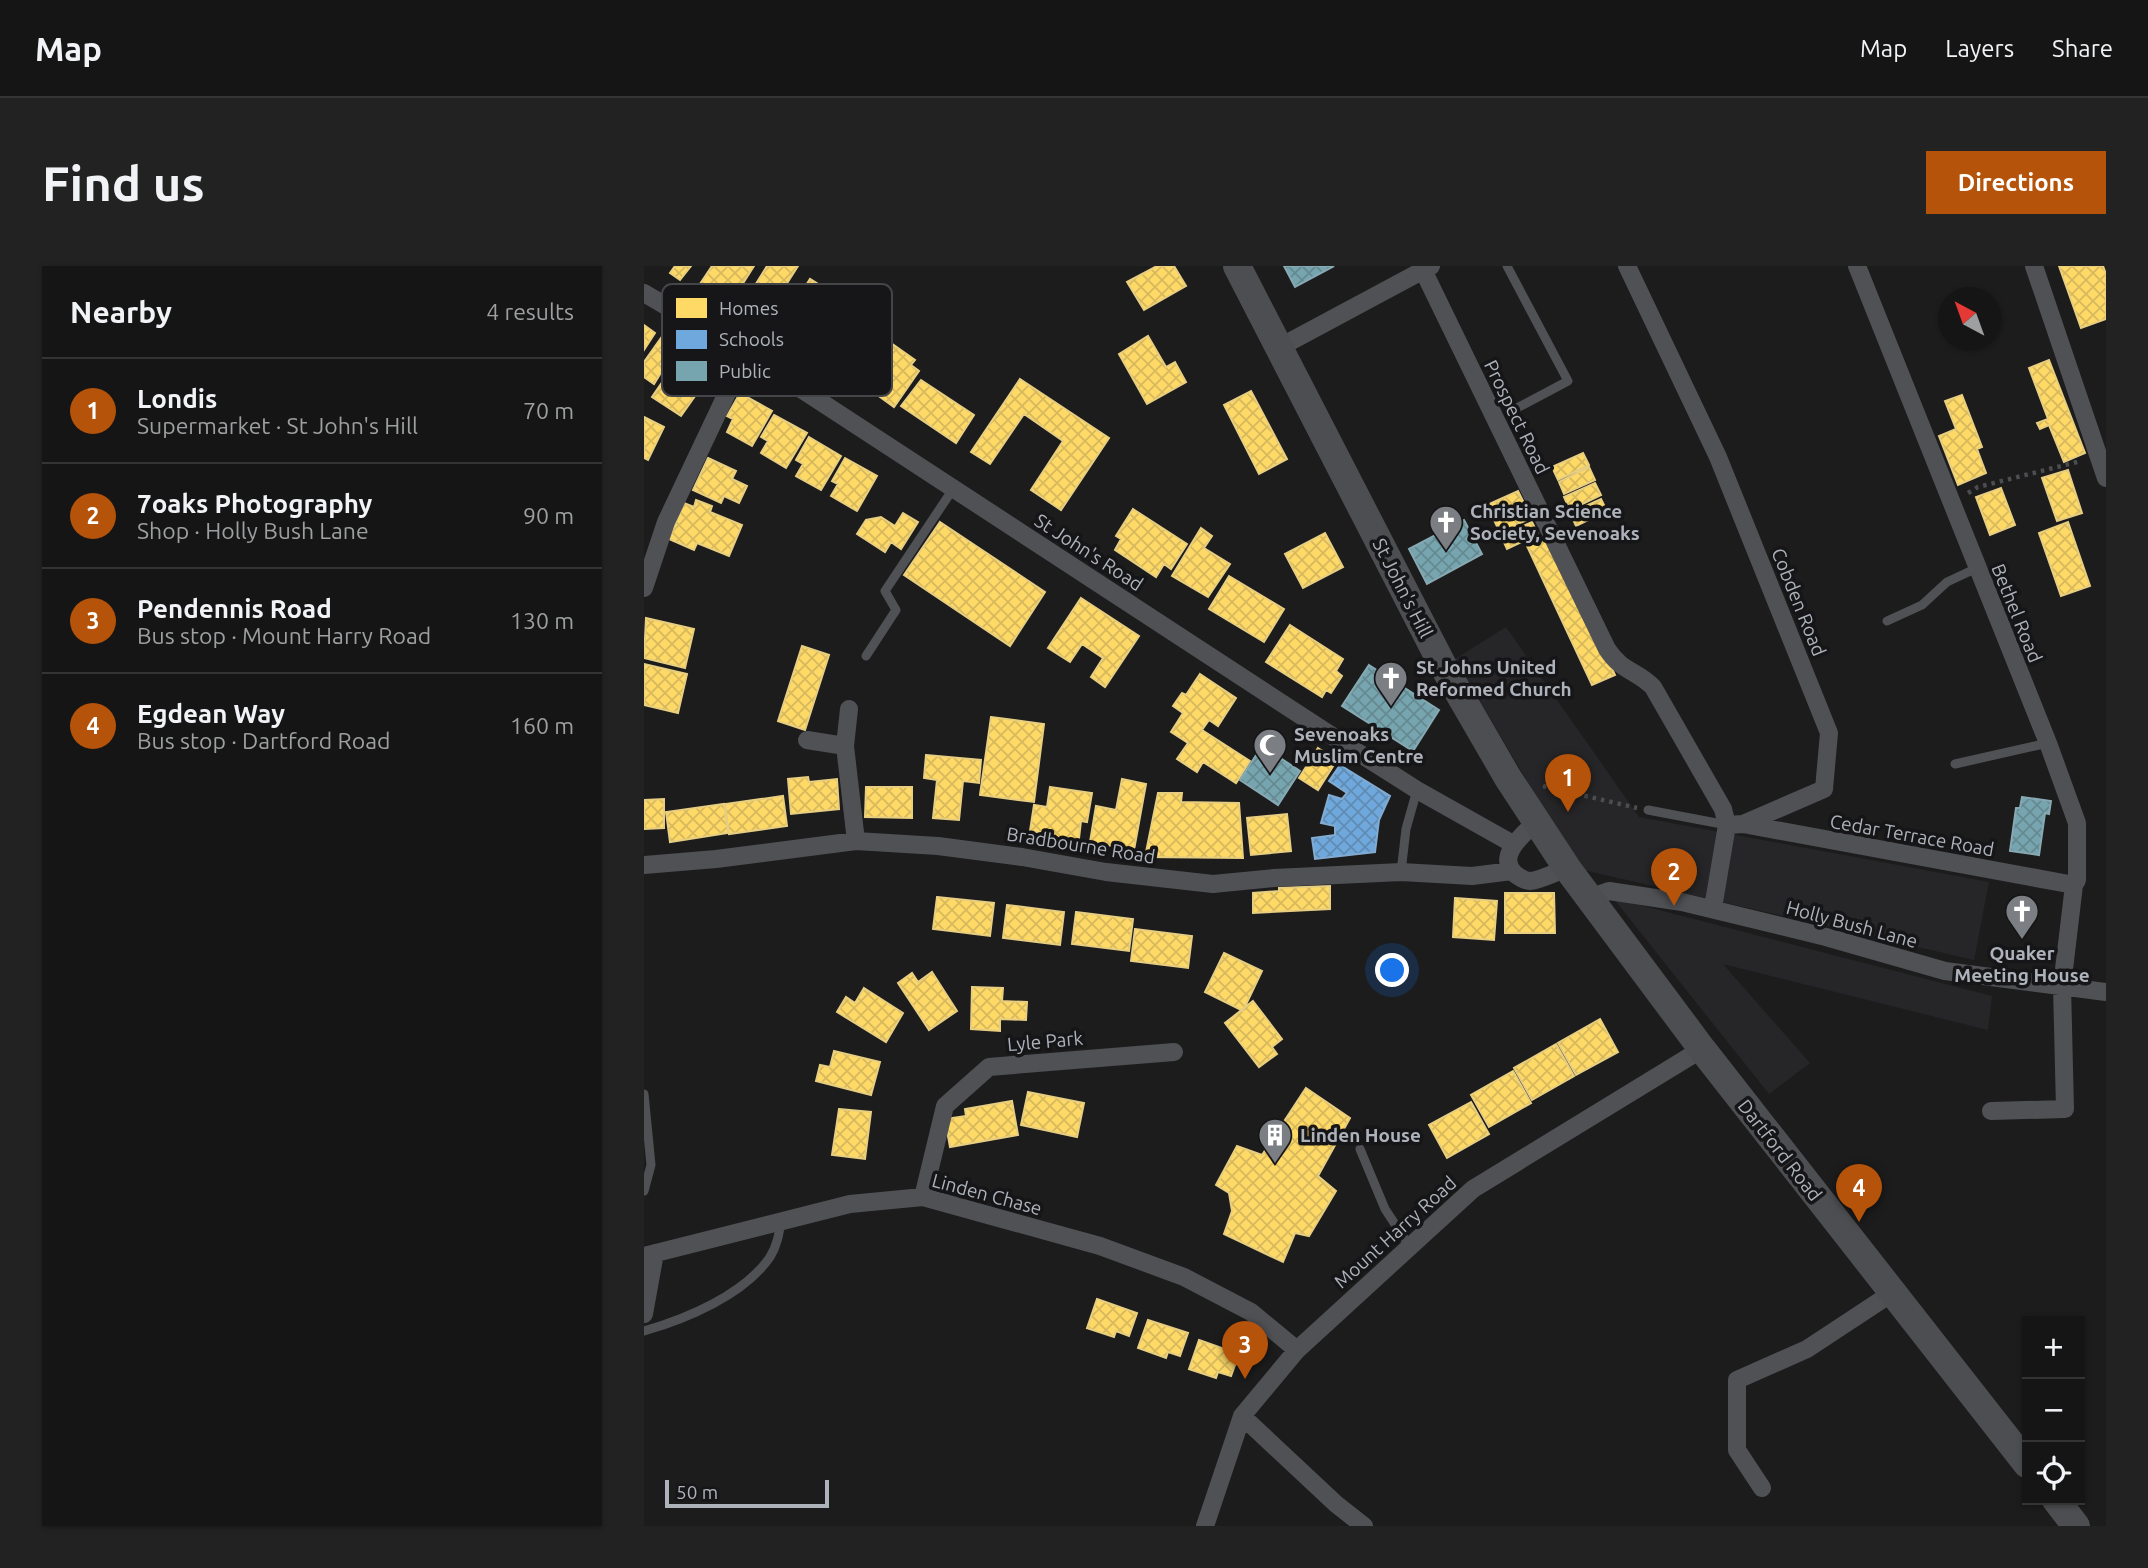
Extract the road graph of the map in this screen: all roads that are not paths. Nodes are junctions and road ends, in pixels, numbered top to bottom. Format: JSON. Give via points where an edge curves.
{"nodes":[{"id":1,"x":1237,"y":266,"type":"edge"},
{"id":2,"x":1507,"y":266,"type":"edge"},
{"id":3,"x":1627,"y":266,"type":"edge"},
{"id":4,"x":1857,"y":266,"type":"edge"},
{"id":5,"x":2034,"y":266,"type":"edge"},
{"id":6,"x":1427,"y":268,"type":"edge"},
{"id":7,"x":644,"y":293,"type":"edge"},
{"id":8,"x":662,"y":304,"type":"edge"},
{"id":9,"x":1280,"y":347,"type":"junction"},
{"id":10,"x":726,"y":396,"type":"edge"},
{"id":11,"x":811,"y":396,"type":"edge"},
{"id":12,"x":1517,"y":408,"type":"dead end"},
{"id":13,"x":2106,"y":478,"type":"edge"},
{"id":14,"x":953,"y":489,"type":"junction"},
{"id":15,"x":1977,"y":568,"type":"junction"},
{"id":16,"x":644,"y":588,"type":"edge"},
{"id":17,"x":1887,"y":621,"type":"dead end"},
{"id":18,"x":866,"y":656,"type":"dead end"},
{"id":19,"x":849,"y":709,"type":"dead end"},
{"id":20,"x":807,"y":740,"type":"dead end"},
{"id":21,"x":2048,"y":743,"type":"junction"},
{"id":22,"x":845,"y":746,"type":"junction"},
{"id":23,"x":1955,"y":764,"type":"dead end"},
{"id":24,"x":1417,"y":790,"type":"junction"},
{"id":25,"x":1648,"y":810,"type":"road end"},
{"id":26,"x":1537,"y":821,"type":"junction"},
{"id":27,"x":1735,"y":825,"type":"junction"},
{"id":28,"x":856,"y":841,"type":"junction"},
{"id":29,"x":1513,"y":844,"type":"junction"},
{"id":30,"x":644,"y":864,"type":"edge"},
{"id":31,"x":1567,"y":868,"type":"junction"},
{"id":32,"x":1512,"y":871,"type":"junction"},
{"id":33,"x":1401,"y":872,"type":"junction"},
{"id":34,"x":2074,"y":885,"type":"junction"},
{"id":35,"x":1590,"y":898,"type":"junction"},
{"id":36,"x":1713,"y":908,"type":"junction"},
{"id":37,"x":2062,"y":986,"type":"junction"},
{"id":38,"x":2106,"y":992,"type":"edge"},
{"id":39,"x":1702,"y":1049,"type":"junction"},
{"id":40,"x":1174,"y":1052,"type":"dead end"},
{"id":41,"x":644,"y":1094,"type":"edge"},
{"id":42,"x":1991,"y":1111,"type":"dead end"},
{"id":43,"x":1360,"y":1149,"type":"dead end"},
{"id":44,"x":644,"y":1191,"type":"edge"},
{"id":45,"x":923,"y":1197,"type":"junction"},
{"id":46,"x":781,"y":1221,"type":"junction"},
{"id":47,"x":1410,"y":1248,"type":"junction"},
{"id":48,"x":647,"y":1253,"type":"edge"},
{"id":49,"x":1892,"y":1293,"type":"junction"},
{"id":50,"x":644,"y":1314,"type":"edge"},
{"id":51,"x":644,"y":1331,"type":"edge"},
{"id":52,"x":1297,"y":1350,"type":"junction"},
{"id":53,"x":1242,"y":1416,"type":"junction"},
{"id":54,"x":2022,"y":1458,"type":"edge"},
{"id":55,"x":1762,"y":1488,"type":"dead end"},
{"id":56,"x":2060,"y":1505,"type":"edge"},
{"id":57,"x":1205,"y":1526,"type":"edge"},
{"id":58,"x":1364,"y":1526,"type":"edge"},
{"id":59,"x":2077,"y":1526,"type":"edge"}],
"edges":[{"from":1,"to":9,"type":"main road","name":"St John's Hill"},
{"from":2,"to":12,"type":"lane","via":[[1568,381]]},
{"from":3,"to":27,"type":"street","name":"Cobden Road","via":[[1718,457],[1829,733],[1824,789]]},
{"from":4,"to":15,"type":"street","name":"Bethel Road"},
{"from":5,"to":13,"type":"street"},
{"from":6,"to":9,"type":"street"},
{"from":6,"to":27,"type":"street","name":"Prospect Road","via":[[1607,649],[1616,663],[1653,687]]},
{"from":7,"to":8,"type":"street","name":"St John's Road"},
{"from":9,"to":26,"type":"main road","name":"St John's Hill","via":[[1410,605]]},
{"from":10,"to":16,"type":"street","via":[[666,522]]},
{"from":11,"to":14,"type":"street","name":"St John's Road"},
{"from":14,"to":18,"type":"lane","via":[[885,591],[896,610]]},
{"from":14,"to":24,"type":"street","name":"St John's Road"},
{"from":15,"to":17,"type":"lane","via":[[1947,582],[1922,605]]},
{"from":15,"to":21,"type":"street","name":"Bethel Road"},
{"from":19,"to":22,"type":"street"},
{"from":20,"to":22,"type":"street"},
{"from":21,"to":23,"type":"lane"},
{"from":21,"to":34,"type":"street","name":"Bethel Road","via":[[2077,823]]},
{"from":22,"to":28,"type":"street"},
{"from":24,"to":29,"type":"street","name":"St John's Road"},
{"from":24,"to":33,"type":"lane"},
{"from":25,"to":27,"type":"lane"},
{"from":26,"to":29,"type":"street"},
{"from":26,"to":31,"type":"main road","name":"St John's Hill"},
{"from":27,"to":34,"type":"street","name":"Cedar Terrace Road"},
{"from":27,"to":36,"type":"street"},
{"from":28,"to":30,"type":"street","name":"Bradbourne Road"},
{"from":28,"to":33,"type":"street","name":"Bradbourne Road","via":[[938,846],[1213,884]]},
{"from":29,"to":32,"type":"street","via":[[1509,857]]},
{"from":31,"to":32,"type":"street","name":"Bradbourne Road","via":[[1530,881]]},
{"from":31,"to":35,"type":"main road","name":"St John's Hill"},
{"from":32,"to":33,"type":"street","name":"Bradbourne Road","via":[[1472,876]]},
{"from":34,"to":37,"type":"street","name":"Bethel Road"},
{"from":35,"to":36,"type":"street","name":"Holly Bush Lane","via":[[1609,891]]},
{"from":35,"to":39,"type":"main road","name":"Dartford Road"},
{"from":36,"to":37,"type":"street","name":"Holly Bush Lane","via":[[1945,971]]},
{"from":37,"to":38,"type":"street","name":"Holly Bush Lane"},
{"from":37,"to":42,"type":"street","name":"Bethel Road","via":[[2065,1109]]},
{"from":39,"to":47,"type":"street","name":"Mount Harry Road","via":[[1474,1189]]},
{"from":39,"to":49,"type":"main road","name":"Dartford Road"},
{"from":40,"to":45,"type":"street","name":"Lyle Park","via":[[989,1067],[944,1106]]},
{"from":41,"to":44,"type":"lane","via":[[651,1165]]},
{"from":43,"to":47,"type":"lane","via":[[1385,1209]]},
{"from":45,"to":46,"type":"street","name":"Linden Chase","via":[[850,1203]]},
{"from":45,"to":52,"type":"street","name":"Linden Chase","via":[[1100,1246],[1184,1277],[1251,1312]]},
{"from":46,"to":48,"type":"street","name":"Linden Chase"},
{"from":46,"to":51,"type":"lane","via":[[770,1257],[754,1275],[710,1305]]},
{"from":47,"to":52,"type":"street","name":"Mount Harry Road"},
{"from":48,"to":50,"type":"street"},
{"from":49,"to":54,"type":"main road","name":"Dartford Road"},
{"from":49,"to":55,"type":"street","via":[[1807,1349],[1737,1380],[1737,1450]]},
{"from":52,"to":53,"type":"street","name":"Mount Harry Road"},
{"from":53,"to":57,"type":"street","name":"Mount Harry Road"},
{"from":53,"to":58,"type":"street"},
{"from":56,"to":59,"type":"main road"}]}
